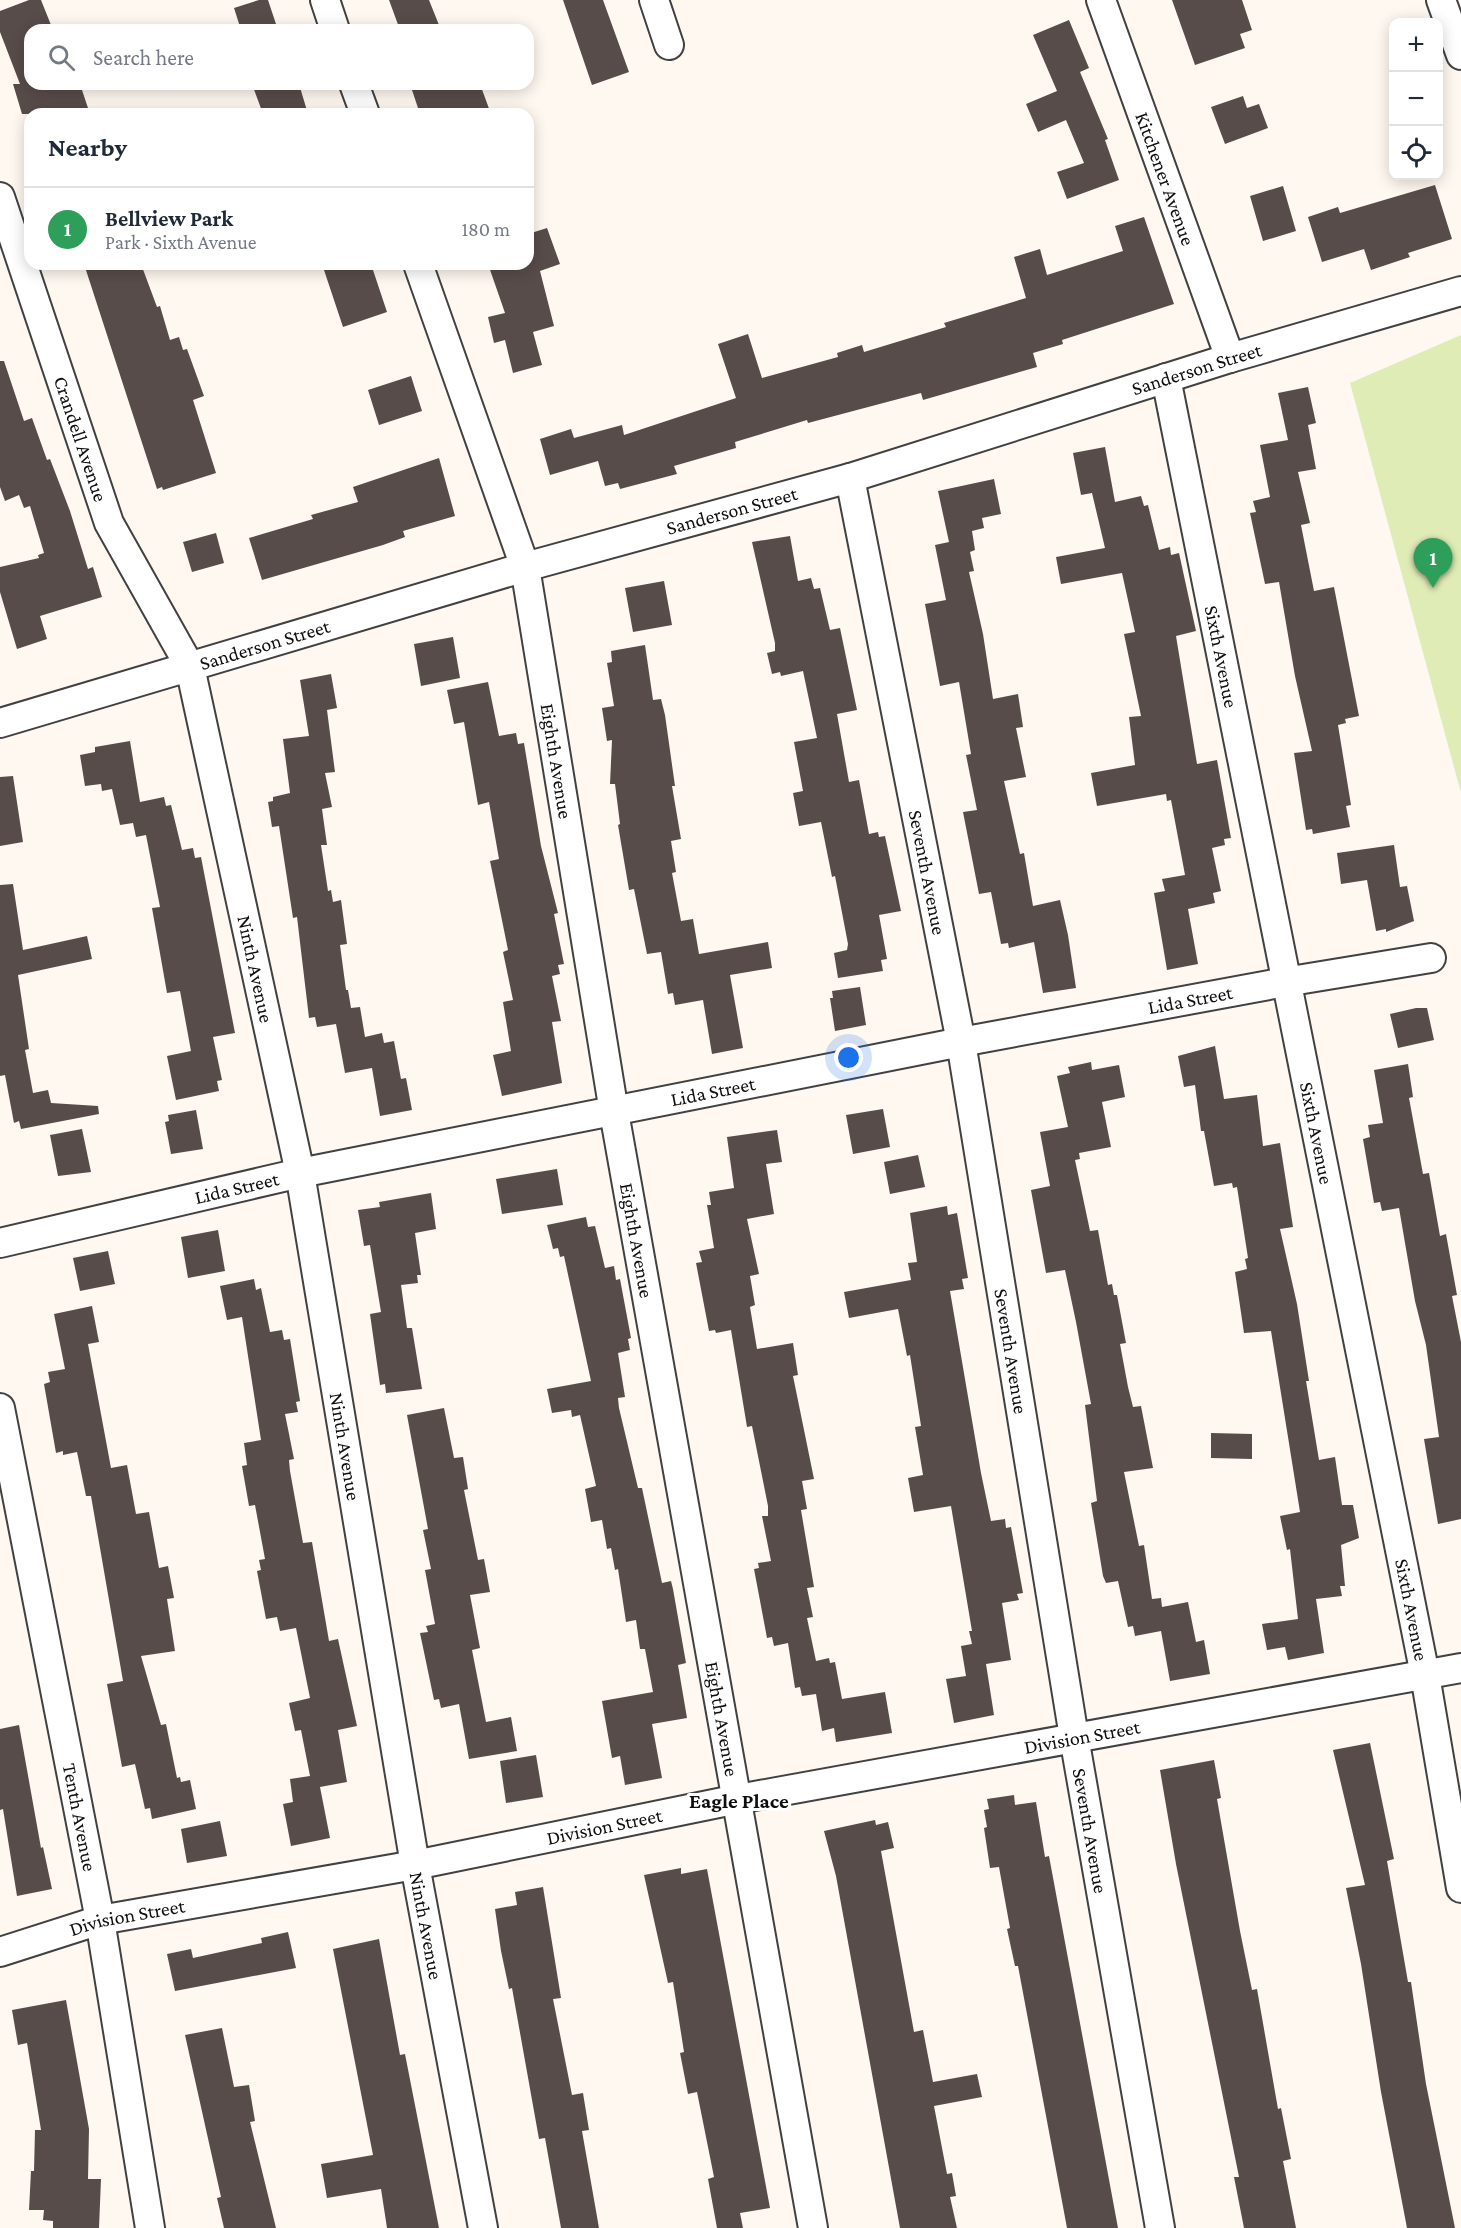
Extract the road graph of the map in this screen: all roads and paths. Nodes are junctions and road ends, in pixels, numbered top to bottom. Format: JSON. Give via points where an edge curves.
{"nodes":[{"id":1,"x":325,"y":0,"type":"edge"},
{"id":2,"x":654,"y":0,"type":"edge"},
{"id":3,"x":1101,"y":0,"type":"edge"},
{"id":4,"x":1441,"y":0,"type":"edge"},
{"id":5,"x":333,"y":24,"type":"edge"},
{"id":6,"x":669,"y":45,"type":"dead end"},
{"id":7,"x":1461,"y":55,"type":"edge"},
{"id":8,"x":356,"y":90,"type":"edge"},
{"id":9,"x":363,"y":108,"type":"edge"},
{"id":10,"x":0,"y":197,"type":"edge"},
{"id":11,"x":24,"y":269,"type":"edge"},
{"id":12,"x":24,"y":270,"type":"edge"},
{"id":13,"x":420,"y":270,"type":"edge"},
{"id":14,"x":1461,"y":291,"type":"edge"},
{"id":15,"x":1230,"y":358,"type":"junction"},
{"id":16,"x":1166,"y":378,"type":"junction"},
{"id":17,"x":850,"y":478,"type":"junction"},
{"id":18,"x":525,"y":567,"type":"junction"},
{"id":19,"x":190,"y":666,"type":"junction"},
{"id":20,"x":0,"y":723,"type":"edge"},
{"id":21,"x":1431,"y":958,"type":"dead end"},
{"id":22,"x":1285,"y":982,"type":"junction"},
{"id":23,"x":961,"y":1042,"type":"junction"},
{"id":24,"x":614,"y":1112,"type":"junction"},
{"id":25,"x":300,"y":1173,"type":"junction"},
{"id":26,"x":0,"y":1243,"type":"edge"},
{"id":27,"x":0,"y":1408,"type":"edge"},
{"id":28,"x":1461,"y":1668,"type":"edge"},
{"id":29,"x":1425,"y":1675,"type":"junction"},
{"id":30,"x":1074,"y":1737,"type":"junction"},
{"id":31,"x":738,"y":1799,"type":"junction"},
{"id":32,"x":415,"y":1865,"type":"junction"},
{"id":33,"x":1461,"y":1888,"type":"edge"},
{"id":34,"x":99,"y":1920,"type":"junction"},
{"id":35,"x":0,"y":1952,"type":"edge"},
{"id":36,"x":150,"y":2228,"type":"edge"},
{"id":37,"x":483,"y":2228,"type":"edge"},
{"id":38,"x":813,"y":2228,"type":"edge"},
{"id":39,"x":1160,"y":2228,"type":"edge"}],
"edges":[{"from":1,"to":5,"type":"street"},
{"from":2,"to":6,"type":"street"},
{"from":3,"to":15,"type":"street","name":"Kitchener Avenue"},
{"from":4,"to":7,"type":"street"},
{"from":8,"to":9,"type":"street"},
{"from":10,"to":11,"type":"street","name":"Crandell Avenue"},
{"from":12,"to":19,"type":"street","name":"Crandell Avenue","via":[[109,523]]},
{"from":13,"to":18,"type":"street","name":"Eighth Avenue"},
{"from":14,"to":15,"type":"street","name":"Sanderson Street"},
{"from":15,"to":16,"type":"street","name":"Sanderson Street"},
{"from":16,"to":17,"type":"street","name":"Sanderson Street"},
{"from":16,"to":22,"type":"street","name":"Sixth Avenue"},
{"from":17,"to":18,"type":"street","name":"Sanderson Street"},
{"from":17,"to":23,"type":"street","name":"Seventh Avenue"},
{"from":18,"to":19,"type":"street","name":"Sanderson Street"},
{"from":18,"to":24,"type":"street","name":"Eighth Avenue"},
{"from":19,"to":20,"type":"street","name":"Sanderson Street"},
{"from":19,"to":25,"type":"street","name":"Ninth Avenue"},
{"from":21,"to":22,"type":"street","name":"Lida Street"},
{"from":22,"to":23,"type":"street","name":"Lida Street"},
{"from":22,"to":29,"type":"street","name":"Sixth Avenue"},
{"from":23,"to":24,"type":"street","name":"Lida Street"},
{"from":23,"to":30,"type":"street","name":"Seventh Avenue"},
{"from":24,"to":25,"type":"street","name":"Lida Street"},
{"from":24,"to":31,"type":"street","name":"Eighth Avenue"},
{"from":25,"to":26,"type":"street","name":"Lida Street"},
{"from":25,"to":32,"type":"street","name":"Ninth Avenue"},
{"from":27,"to":34,"type":"street","name":"Tenth Avenue"},
{"from":28,"to":29,"type":"street","name":"Division Street"},
{"from":29,"to":30,"type":"street","name":"Division Street"},
{"from":29,"to":33,"type":"street","name":"Sixth Avenue"},
{"from":30,"to":31,"type":"street","name":"Division Street"},
{"from":30,"to":39,"type":"street","name":"Seventh Avenue"},
{"from":31,"to":32,"type":"street","name":"Division Street"},
{"from":31,"to":38,"type":"street","name":"Eighth Avenue"},
{"from":32,"to":34,"type":"street","name":"Division Street"},
{"from":32,"to":37,"type":"street","name":"Ninth Avenue"},
{"from":34,"to":35,"type":"street","name":"Division Street"},
{"from":34,"to":36,"type":"street","name":"Tenth Avenue"}]}
